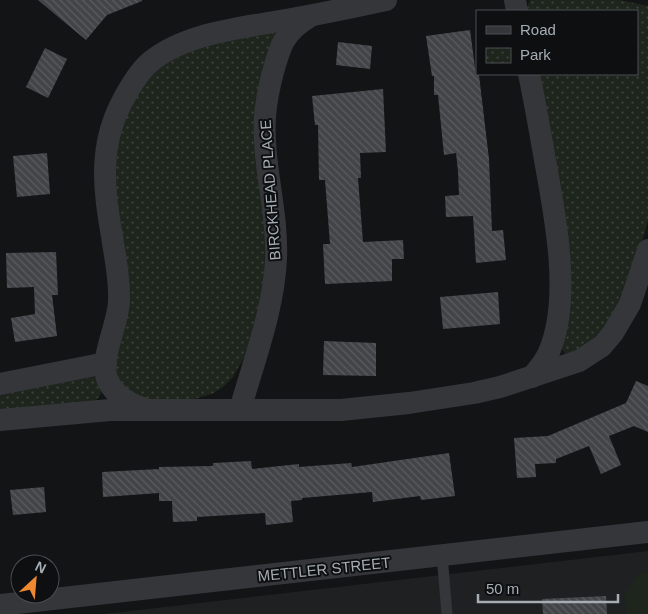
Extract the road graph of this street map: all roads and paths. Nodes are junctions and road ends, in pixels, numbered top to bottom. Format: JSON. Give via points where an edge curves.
{"nodes":[{"id":1,"x":386,"y":0,"type":"edge"},
{"id":2,"x":314,"y":14,"type":"junction"},
{"id":3,"x":529,"y":75,"type":"edge"},
{"id":4,"x":648,"y":250,"type":"edge"},
{"id":5,"x":106,"y":363,"type":"junction"},
{"id":6,"x":532,"y":377,"type":"junction"},
{"id":7,"x":0,"y":384,"type":"edge"},
{"id":8,"x":146,"y":409,"type":"junction"},
{"id":9,"x":240,"y":410,"type":"junction"},
{"id":10,"x":0,"y":420,"type":"edge"},
{"id":11,"x":648,"y":532,"type":"edge"},
{"id":12,"x":442,"y":555,"type":"junction"},
{"id":13,"x":0,"y":605,"type":"edge"},
{"id":14,"x":447,"y":614,"type":"edge"}],
"edges":[{"from":1,"to":2,"type":"street","name":"BIRCKHEAD PLACE"},
{"from":2,"to":5,"type":"street","name":"BIRCKHEAD PLACE","via":[[191,41],[149,63],[130,87],[115,115],[106,145],[104,174],[120,290]]},
{"from":2,"to":9,"type":"street","name":"BIRCKHEAD PLACE","via":[[285,37],[267,99],[265,137],[276,237],[274,275],[272,295]]},
{"from":3,"to":6,"type":"street","via":[[553,205],[560,268],[558,314],[550,351]]},
{"from":4,"to":6,"type":"street","name":"BIRCKHEAD PLACE","via":[[630,304],[602,346],[579,361]]},
{"from":5,"to":7,"type":"street"},
{"from":5,"to":8,"type":"street","name":"BIRCKHEAD PLACE","via":[[108,382],[115,391],[134,406]]},
{"from":6,"to":9,"type":"street","name":"BIRCKHEAD PLACE","via":[[474,393],[402,404],[342,410]]},
{"from":8,"to":9,"type":"street","name":"BIRCKHEAD PLACE"},
{"from":8,"to":10,"type":"street","name":"BIRCKHEAD PLACE","via":[[86,411]]},
{"from":11,"to":12,"type":"street","name":"METTLER STREET"},
{"from":12,"to":13,"type":"street","name":"METTLER STREET"},
{"from":12,"to":14,"type":"lane"}]}
